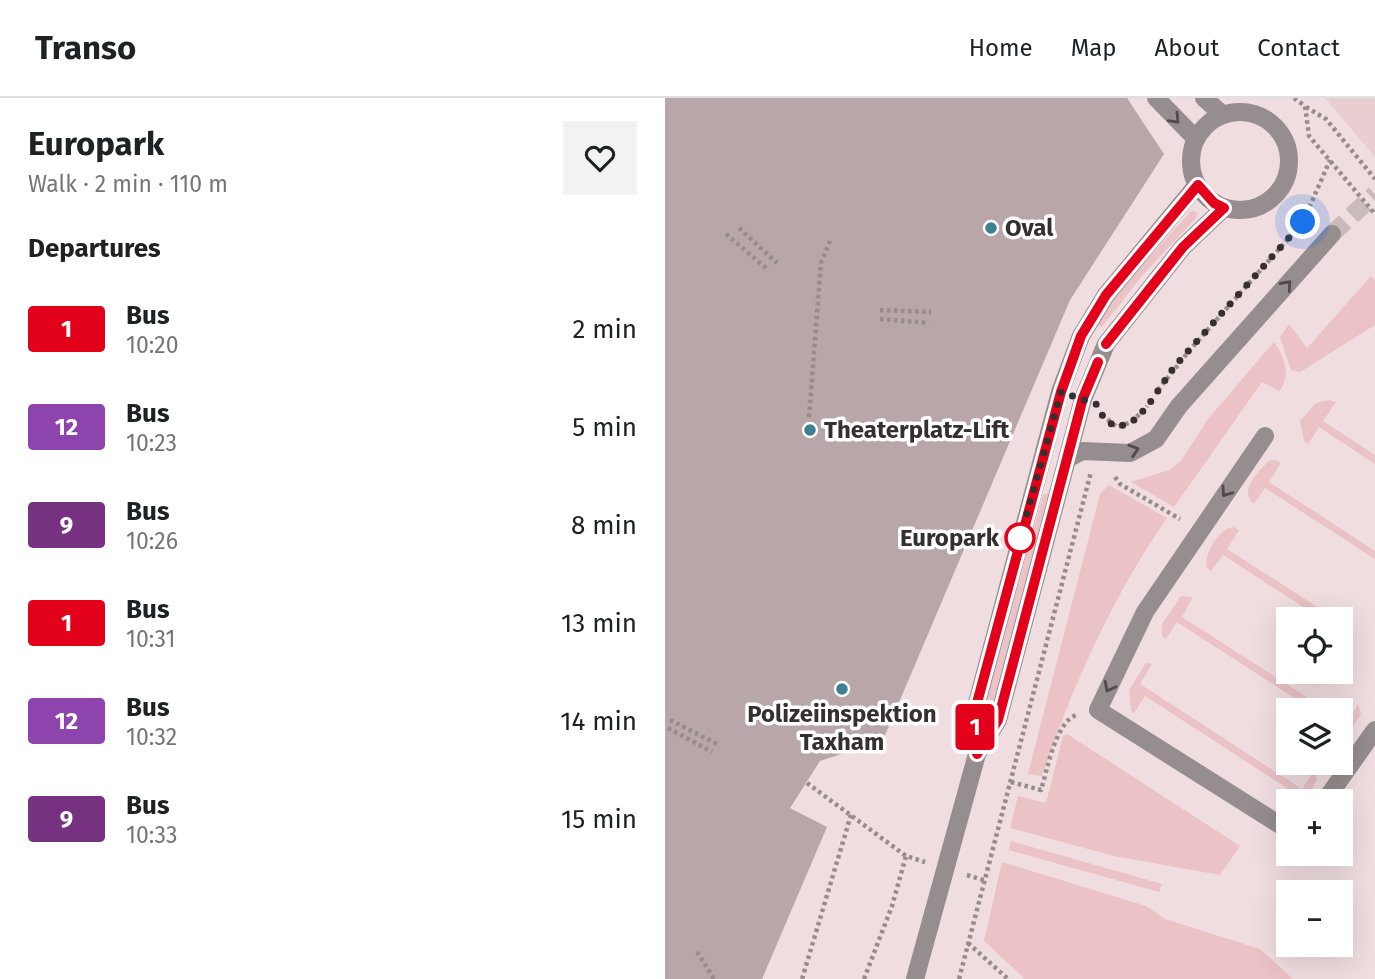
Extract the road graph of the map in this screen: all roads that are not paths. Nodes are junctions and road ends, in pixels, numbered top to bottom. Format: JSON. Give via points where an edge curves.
{"nodes":[{"id":1,"x":1156,"y":98,"type":"edge"},
{"id":2,"x":1203,"y":98,"type":"edge"},
{"id":3,"x":1223,"y":114,"type":"junction"},
{"id":4,"x":1196,"y":139,"type":"junction"},
{"id":5,"x":1198,"y":185,"type":"junction"},
{"id":6,"x":1224,"y":208,"type":"junction"},
{"id":7,"x":1332,"y":234,"type":"tunnel mouth"},
{"id":8,"x":1265,"y":436,"type":"dead end"},
{"id":9,"x":1069,"y":458,"type":"junction"},
{"id":10,"x":1375,"y":730,"type":"edge"},
{"id":11,"x":977,"y":754,"type":"junction"},
{"id":12,"x":1333,"y":789,"type":"edge"},
{"id":13,"x":1276,"y":822,"type":"edge"},
{"id":14,"x":915,"y":979,"type":"edge"}],
"edges":[{"from":1,"to":4,"type":"street","one_way":true},
{"from":2,"to":3,"type":"street"},
{"from":3,"to":4,"type":"street"},
{"from":3,"to":6,"type":"street","via":[[1239,111],[1269,121],[1281,132],[1290,163],[1286,179],[1267,202],[1239,210]]},
{"from":4,"to":5,"type":"street","via":[[1191,154]]},
{"from":5,"to":6,"type":"street"},
{"from":5,"to":11,"type":"street","via":[[1106,295],[1073,354],[974,714]]},
{"from":6,"to":9,"type":"street","via":[[1183,247],[1106,344],[1083,398]]},
{"from":9,"to":7,"type":"street","one_way":true,"via":[[1082,451],[1130,453],[1156,439],[1179,406]]},
{"from":8,"to":13,"type":"street","one_way":true,"via":[[1145,612],[1098,710]]},
{"from":9,"to":11,"type":"street","via":[[998,720]]},
{"from":10,"to":12,"type":"street"},
{"from":11,"to":14,"type":"street"}]}
